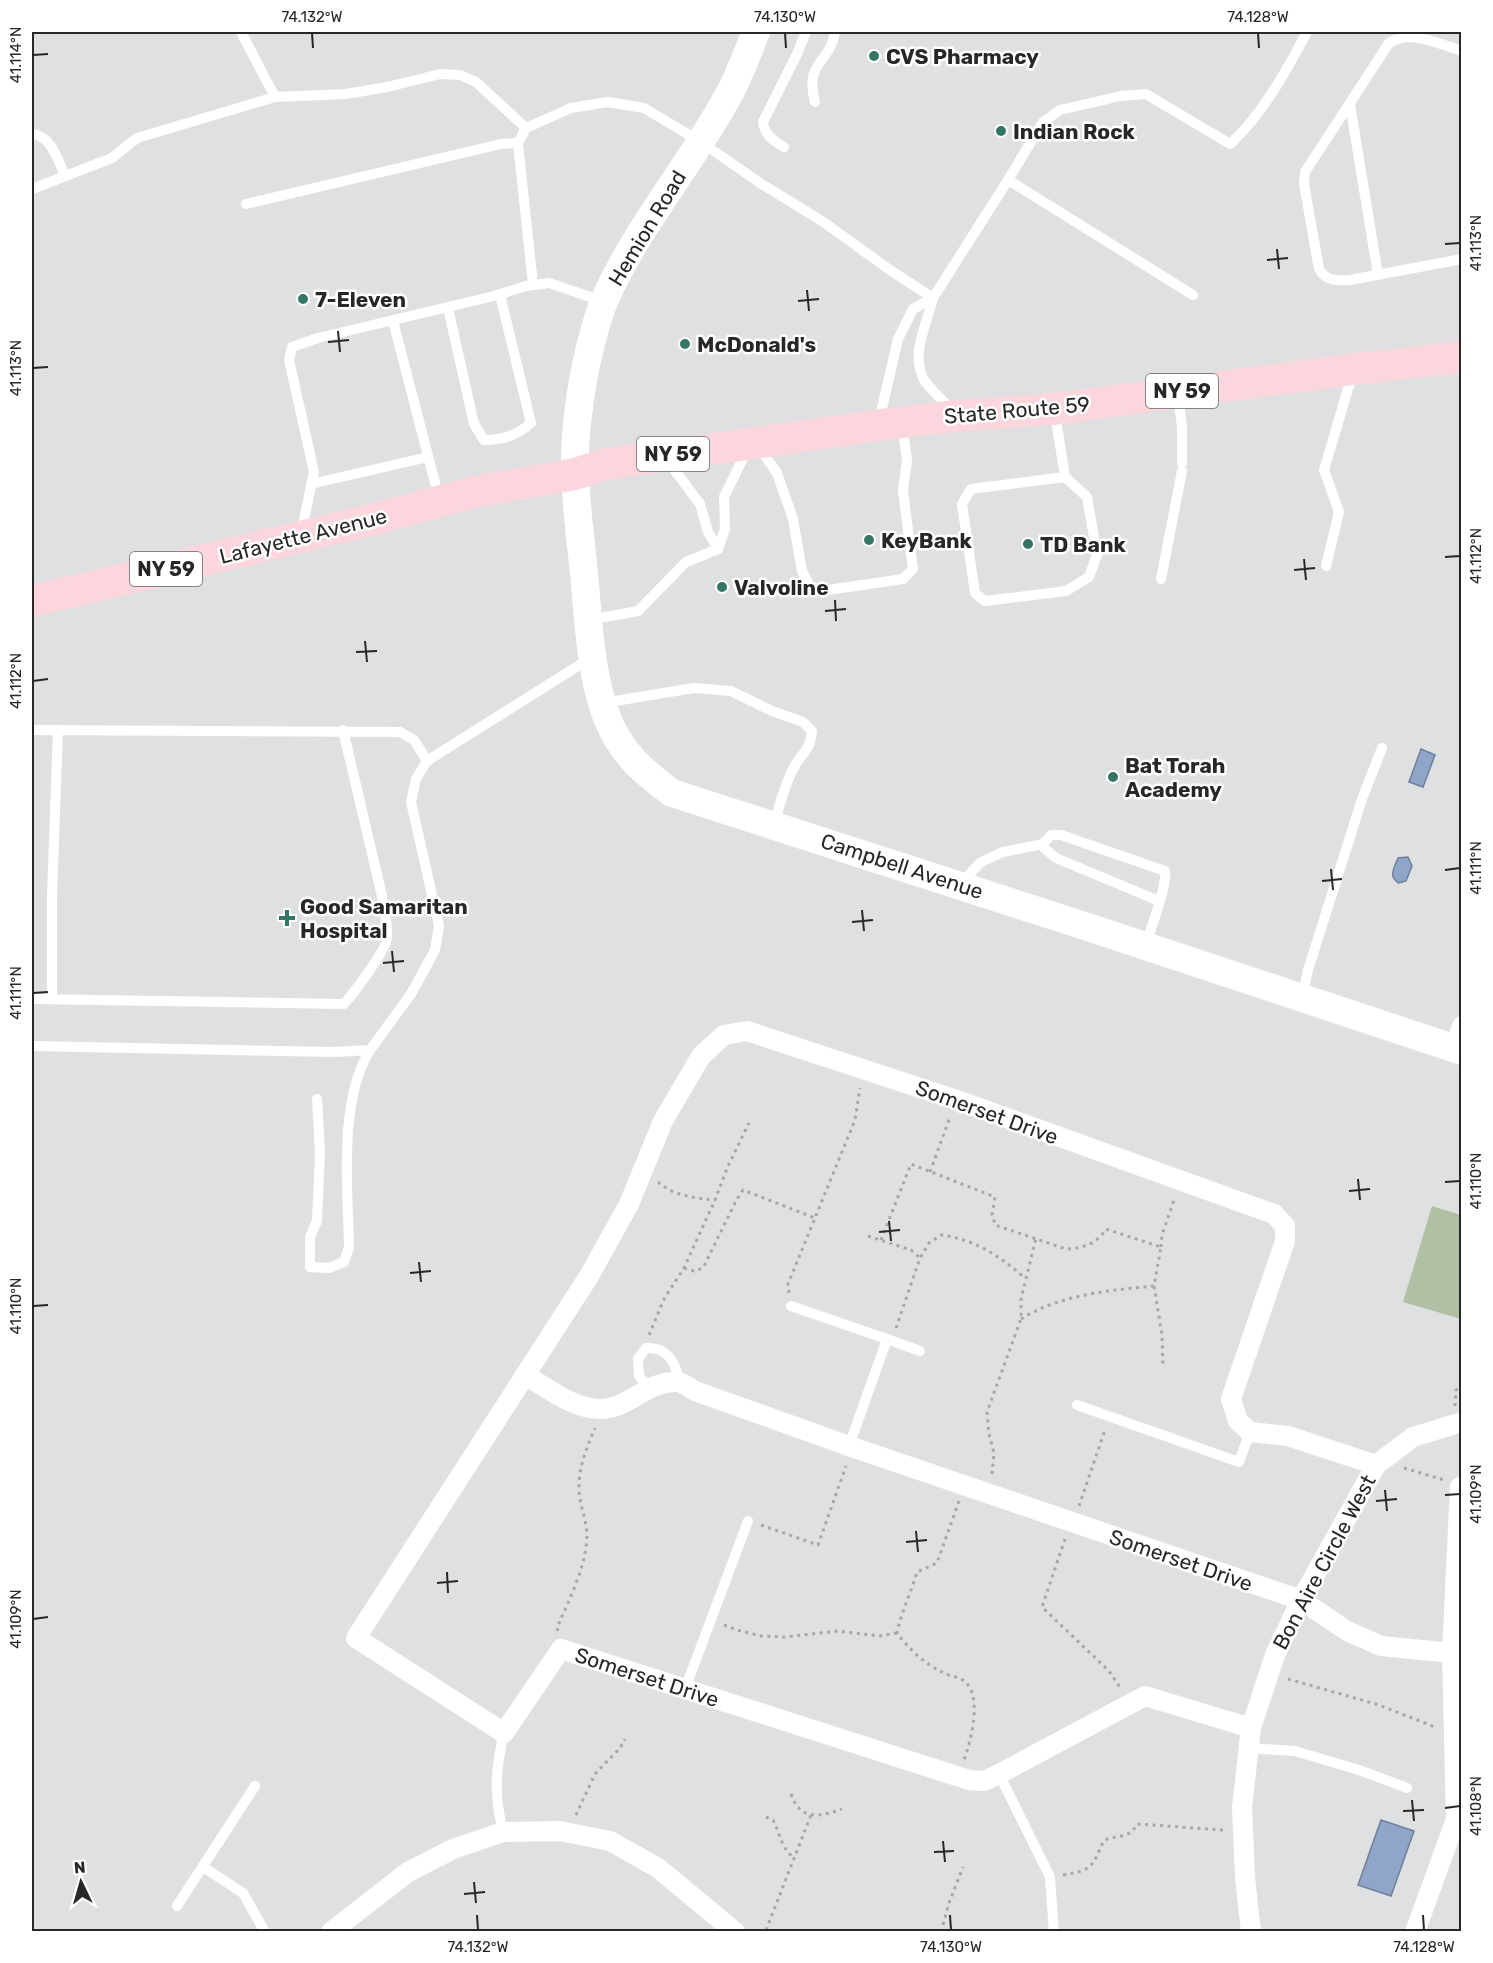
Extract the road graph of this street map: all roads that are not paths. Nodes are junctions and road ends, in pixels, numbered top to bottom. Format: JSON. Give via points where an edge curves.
{"nodes":[{"id":1,"x":241,"y":32,"type":"edge"},
{"id":2,"x":756,"y":32,"type":"edge"},
{"id":3,"x":806,"y":32,"type":"edge"},
{"id":4,"x":835,"y":32,"type":"edge"},
{"id":5,"x":1307,"y":32,"type":"edge"},
{"id":6,"x":1461,"y":51,"type":"edge"},
{"id":7,"x":275,"y":97,"type":"junction"},
{"id":8,"x":815,"y":102,"type":"dead end"},
{"id":9,"x":1350,"y":104,"type":"junction"},
{"id":10,"x":526,"y":128,"type":"junction"},
{"id":11,"x":32,"y":134,"type":"edge"},
{"id":12,"x":701,"y":142,"type":"junction"},
{"id":13,"x":518,"y":143,"type":"junction"},
{"id":14,"x":784,"y":147,"type":"dead end"},
{"id":15,"x":65,"y":175,"type":"junction"},
{"id":16,"x":1008,"y":180,"type":"junction"},
{"id":17,"x":32,"y":189,"type":"edge"},
{"id":18,"x":246,"y":204,"type":"dead end"},
{"id":19,"x":1461,"y":259,"type":"edge"},
{"id":20,"x":1378,"y":275,"type":"junction"},
{"id":21,"x":533,"y":285,"type":"junction"},
{"id":22,"x":500,"y":295,"type":"junction"},
{"id":23,"x":1193,"y":295,"type":"dead end"},
{"id":24,"x":933,"y":298,"type":"junction"},
{"id":25,"x":604,"y":302,"type":"junction"},
{"id":26,"x":448,"y":308,"type":"junction"},
{"id":27,"x":393,"y":321,"type":"junction"},
{"id":28,"x":1461,"y":357,"type":"edge"},
{"id":29,"x":1354,"y":369,"type":"junction"},
{"id":30,"x":1178,"y":392,"type":"junction"},
{"id":31,"x":1054,"y":409,"type":"junction"},
{"id":32,"x":957,"y":416,"type":"junction"},
{"id":33,"x":890,"y":424,"type":"junction"},
{"id":34,"x":753,"y":444,"type":"junction"},
{"id":35,"x":663,"y":455,"type":"junction"},
{"id":36,"x":428,"y":457,"type":"junction"},
{"id":37,"x":575,"y":474,"type":"junction"},
{"id":38,"x":1065,"y":477,"type":"junction"},
{"id":39,"x":311,"y":484,"type":"junction"},
{"id":40,"x":440,"y":501,"type":"junction"},
{"id":41,"x":300,"y":537,"type":"junction"},
{"id":42,"x":718,"y":549,"type":"junction"},
{"id":43,"x":1326,"y":566,"type":"dead end"},
{"id":44,"x":1161,"y":579,"type":"dead end"},
{"id":45,"x":32,"y":601,"type":"edge"},
{"id":46,"x":588,"y":620,"type":"junction"},
{"id":47,"x":592,"y":658,"type":"junction"},
{"id":48,"x":603,"y":703,"type":"junction"},
{"id":49,"x":32,"y":730,"type":"edge"},
{"id":50,"x":343,"y":730,"type":"junction"},
{"id":51,"x":58,"y":731,"type":"junction"},
{"id":52,"x":1382,"y":748,"type":"dead end"},
{"id":53,"x":427,"y":761,"type":"junction"},
{"id":54,"x":774,"y":825,"type":"junction"},
{"id":55,"x":1043,"y":844,"type":"junction"},
{"id":56,"x":959,"y":885,"type":"junction"},
{"id":57,"x":1159,"y":901,"type":"junction"},
{"id":58,"x":1146,"y":946,"type":"junction"},
{"id":59,"x":1302,"y":998,"type":"junction"},
{"id":60,"x":32,"y":999,"type":"edge"},
{"id":61,"x":52,"y":999,"type":"junction"},
{"id":62,"x":1459,"y":1042,"type":"edge"},
{"id":63,"x":32,"y":1046,"type":"edge"},
{"id":64,"x":369,"y":1050,"type":"junction"},
{"id":65,"x":317,"y":1100,"type":"dead end"},
{"id":66,"x":791,"y":1306,"type":"road end"},
{"id":67,"x":887,"y":1339,"type":"junction"},
{"id":68,"x":920,"y":1351,"type":"dead end"},
{"id":69,"x":525,"y":1374,"type":"junction"},
{"id":70,"x":680,"y":1382,"type":"junction"},
{"id":71,"x":648,"y":1388,"type":"junction"},
{"id":72,"x":1077,"y":1405,"type":"dead end"},
{"id":73,"x":1461,"y":1422,"type":"edge"},
{"id":74,"x":1250,"y":1432,"type":"junction"},
{"id":75,"x":849,"y":1446,"type":"junction"},
{"id":76,"x":1376,"y":1465,"type":"junction"},
{"id":77,"x":1460,"y":1487,"type":"road end"},
{"id":78,"x":748,"y":1521,"type":"road end"},
{"id":79,"x":1301,"y":1600,"type":"junction"},
{"id":80,"x":1452,"y":1653,"type":"junction"},
{"id":81,"x":685,"y":1689,"type":"junction"},
{"id":82,"x":1251,"y":1728,"type":"junction"},
{"id":83,"x":504,"y":1733,"type":"junction"},
{"id":84,"x":1249,"y":1748,"type":"junction"},
{"id":85,"x":999,"y":1774,"type":"junction"},
{"id":86,"x":255,"y":1786,"type":"dead end"},
{"id":87,"x":1407,"y":1788,"type":"dead end"},
{"id":88,"x":503,"y":1832,"type":"junction"},
{"id":89,"x":203,"y":1867,"type":"junction"},
{"id":90,"x":177,"y":1906,"type":"dead end"},
{"id":91,"x":265,"y":1932,"type":"edge"},
{"id":92,"x":331,"y":1932,"type":"edge"},
{"id":93,"x":735,"y":1932,"type":"edge"},
{"id":94,"x":1054,"y":1932,"type":"edge"},
{"id":95,"x":1251,"y":1932,"type":"edge"},
{"id":96,"x":1415,"y":1932,"type":"edge"}],
"edges":[{"from":1,"to":7,"type":"lane"},
{"from":2,"to":12,"type":"street","name":"Hemion Road","via":[[728,97]]},
{"from":3,"to":14,"type":"lane","via":[[763,122],[772,140]]},
{"from":4,"to":8,"type":"lane","via":[[813,72]]},
{"from":5,"to":16,"type":"lane","via":[[1249,128],[1230,144],[1146,94],[1121,96],[1060,110],[1043,122]]},
{"from":6,"to":9,"type":"lane","via":[[1399,36],[1389,43]]},
{"from":7,"to":10,"type":"lane","via":[[346,94],[440,74],[460,75],[476,82]]},
{"from":7,"to":15,"type":"lane","via":[[137,138],[112,158]]},
{"from":9,"to":20,"type":"lane"},
{"from":9,"to":20,"type":"lane","via":[[1305,172],[1304,184],[1323,275],[1333,281]]},
{"from":10,"to":12,"type":"lane","via":[[571,108],[608,102],[644,108]]},
{"from":10,"to":13,"type":"lane"},
{"from":11,"to":15,"type":"lane","via":[[49,142]]},
{"from":12,"to":24,"type":"lane"},
{"from":12,"to":25,"type":"street","name":"Hemion Road","via":[[626,255]]},
{"from":13,"to":18,"type":"lane"},
{"from":13,"to":21,"type":"lane"},
{"from":15,"to":17,"type":"lane"},
{"from":16,"to":23,"type":"lane"},
{"from":16,"to":24,"type":"lane"},
{"from":19,"to":20,"type":"lane"},
{"from":21,"to":22,"type":"lane"},
{"from":21,"to":25,"type":"lane","via":[[549,283]]},
{"from":22,"to":26,"type":"lane"},
{"from":22,"to":26,"type":"lane","via":[[531,423],[518,434],[498,440],[484,440],[474,424]]},
{"from":24,"to":32,"type":"lane","via":[[921,338],[919,367],[930,388]]},
{"from":24,"to":33,"type":"lane","via":[[913,309],[898,339],[886,385]]},
{"from":25,"to":37,"type":"street","name":"Hemion Road","via":[[582,384]]},
{"from":26,"to":27,"type":"lane"},
{"from":27,"to":36,"type":"lane"},
{"from":27,"to":39,"type":"lane","via":[[292,347],[289,360],[314,471]]},
{"from":28,"to":29,"type":"main road","name":"State Route 59","number":"NY 59"},
{"from":29,"to":30,"type":"main road","name":"State Route 59","number":"NY 59"},
{"from":29,"to":43,"type":"lane","via":[[1324,470],[1339,512]]},
{"from":30,"to":31,"type":"main road","name":"State Route 59","number":"NY 59"},
{"from":30,"to":44,"type":"lane","via":[[1182,467]]},
{"from":31,"to":32,"type":"main road","name":"State Route 59","number":"NY 59"},
{"from":31,"to":38,"type":"lane"},
{"from":32,"to":33,"type":"main road","name":"State Route 59","number":"NY 59"},
{"from":33,"to":34,"type":"main road","name":"State Route 59","number":"NY 59"},
{"from":33,"to":34,"type":"lane","via":[[907,460],[903,491],[913,568],[903,579],[821,591],[810,586],[802,571],[793,519],[777,473]]},
{"from":34,"to":35,"type":"main road","name":"State Route 59","number":"NY 59"},
{"from":34,"to":42,"type":"lane","via":[[724,497],[725,529]]},
{"from":35,"to":37,"type":"main road","name":"State Route 59","number":"NY 59","via":[[606,464]]},
{"from":35,"to":42,"type":"lane","via":[[700,504]]},
{"from":36,"to":39,"type":"lane"},
{"from":36,"to":40,"type":"lane"},
{"from":37,"to":40,"type":"main road","name":"Lafayette Avenue","number":"NY 59"},
{"from":37,"to":46,"type":"street","name":"Campbell Avenue"},
{"from":38,"to":38,"type":"lane","via":[[1087,497],[1097,555],[1089,577],[1066,591],[985,601],[975,592],[962,504],[970,489]]},
{"from":39,"to":41,"type":"lane"},
{"from":40,"to":41,"type":"main road","name":"Lafayette Avenue","number":"NY 59"},
{"from":41,"to":45,"type":"main road","name":"Lafayette Avenue","number":"NY 59"},
{"from":42,"to":46,"type":"lane","via":[[686,562],[638,610]]},
{"from":46,"to":47,"type":"street","name":"Campbell Avenue"},
{"from":47,"to":48,"type":"street","name":"Campbell Avenue"},
{"from":47,"to":53,"type":"lane"},
{"from":48,"to":54,"type":"street","name":"Campbell Avenue","via":[[626,753],[672,793]]},
{"from":48,"to":54,"type":"lane","via":[[694,688],[731,691],[803,722],[812,731],[811,745],[794,768]]},
{"from":49,"to":51,"type":"lane"},
{"from":50,"to":51,"type":"lane"},
{"from":50,"to":53,"type":"lane","via":[[400,732],[414,740]]},
{"from":50,"to":61,"type":"lane","via":[[382,896],[387,941],[360,986],[344,1004]]},
{"from":51,"to":61,"type":"lane"},
{"from":52,"to":59,"type":"lane","via":[[1362,799]]},
{"from":53,"to":64,"type":"lane","via":[[416,779],[411,802],[439,926],[435,950],[411,994]]},
{"from":54,"to":56,"type":"street","name":"Campbell Avenue"},
{"from":55,"to":56,"type":"lane","via":[[1003,852],[981,862]]},
{"from":55,"to":57,"type":"lane","via":[[1056,858]]},
{"from":55,"to":57,"type":"lane","via":[[1051,835],[1061,835],[1160,868],[1166,875]]},
{"from":56,"to":58,"type":"street","name":"Campbell Avenue"},
{"from":57,"to":58,"type":"lane"},
{"from":58,"to":59,"type":"street","name":"Campbell Avenue"},
{"from":59,"to":62,"type":"street","name":"Campbell Avenue"},
{"from":60,"to":61,"type":"lane"},
{"from":63,"to":64,"type":"lane"},
{"from":64,"to":65,"type":"lane","via":[[349,1114],[349,1248],[344,1262],[329,1268],[310,1267],[320,1152]]},
{"from":66,"to":67,"type":"lane"},
{"from":67,"to":68,"type":"lane"},
{"from":67,"to":75,"type":"lane"},
{"from":69,"to":71,"type":"street","via":[[574,1405],[601,1409],[623,1405]]},
{"from":69,"to":74,"type":"street","name":"Somerset Drive","via":[[589,1276],[629,1204],[663,1121],[701,1056],[724,1035],[747,1030],[957,1100],[1274,1214],[1285,1226],[1285,1241],[1231,1399],[1238,1421]]},
{"from":69,"to":83,"type":"street","name":"Somerset Drive","via":[[356,1638]]},
{"from":70,"to":71,"type":"street"},
{"from":70,"to":71,"type":"lane","via":[[669,1356],[656,1347],[646,1348],[638,1359],[639,1376]]},
{"from":70,"to":75,"type":"street","name":"Somerset Drive","via":[[695,1391]]},
{"from":72,"to":74,"type":"lane","via":[[1239,1462]]},
{"from":73,"to":76,"type":"street","name":"Bon Aire Circle West","via":[[1413,1437]]},
{"from":74,"to":76,"type":"street","via":[[1288,1436]]},
{"from":75,"to":79,"type":"street","name":"Somerset Drive"},
{"from":76,"to":79,"type":"street","name":"Bon Aire Circle West"},
{"from":77,"to":80,"type":"street"},
{"from":78,"to":81,"type":"lane"},
{"from":79,"to":80,"type":"street","name":"Somerset Drive","via":[[1347,1631],[1381,1646]]},
{"from":79,"to":82,"type":"street","name":"Bon Aire Circle West","via":[[1275,1655]]},
{"from":80,"to":96,"type":"street","via":[[1456,1819]]},
{"from":81,"to":83,"type":"street","name":"Somerset Drive","via":[[561,1649]]},
{"from":81,"to":85,"type":"street","name":"Somerset Drive","via":[[959,1776],[984,1781]]},
{"from":82,"to":84,"type":"street","name":"Bon Aire Circle West"},
{"from":82,"to":85,"type":"street","name":"Somerset Drive","via":[[1145,1696]]},
{"from":83,"to":88,"type":"lane","via":[[495,1785]]},
{"from":84,"to":87,"type":"lane","via":[[1295,1751]]},
{"from":84,"to":95,"type":"street","name":"Bon Aire Circle West","via":[[1242,1807]]},
{"from":85,"to":94,"type":"lane","via":[[1050,1877]]},
{"from":86,"to":89,"type":"lane"},
{"from":88,"to":92,"type":"street","via":[[453,1849],[408,1872]]},
{"from":88,"to":93,"type":"street","via":[[560,1831],[610,1841],[658,1868]]},
{"from":89,"to":90,"type":"lane"},
{"from":89,"to":91,"type":"lane","via":[[243,1893]]}]}
